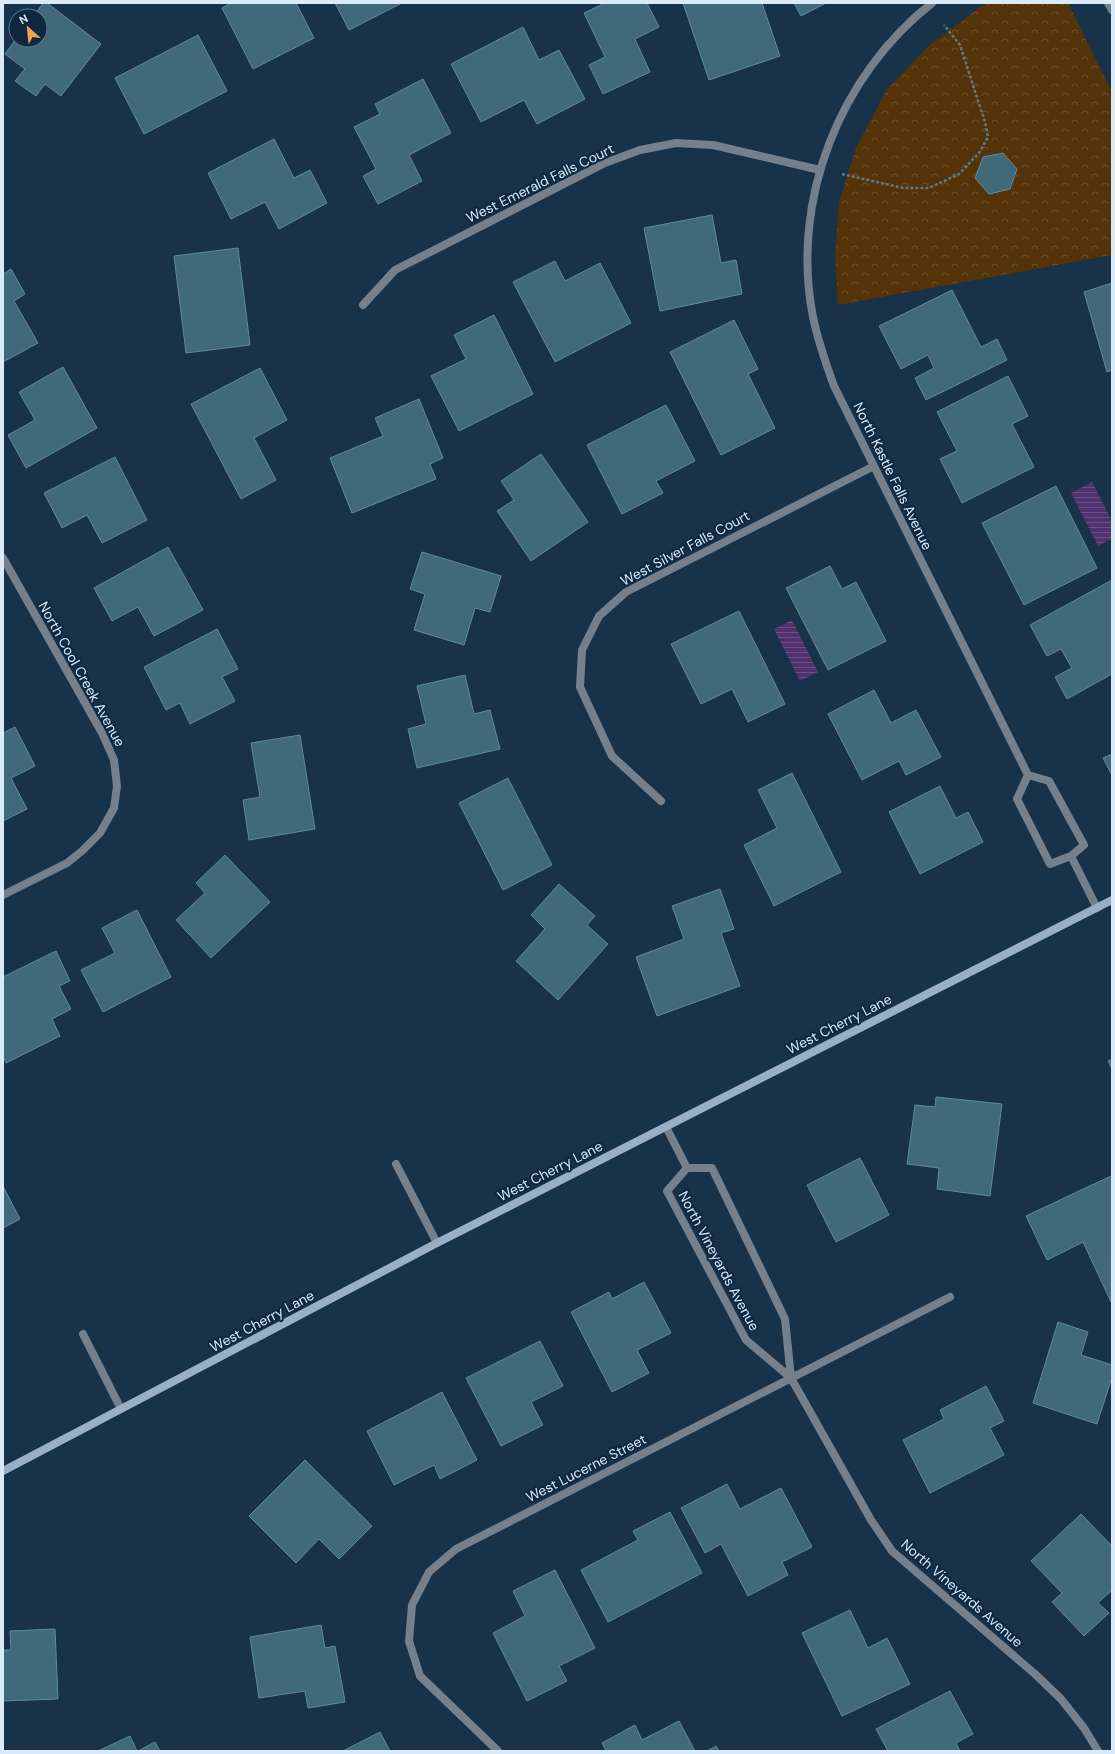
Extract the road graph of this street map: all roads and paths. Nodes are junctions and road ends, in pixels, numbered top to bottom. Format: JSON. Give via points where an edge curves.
{"nodes":[{"id":1,"x":932,"y":3,"type":"edge"},
{"id":2,"x":1108,"y":3,"type":"edge"},
{"id":3,"x":1112,"y":10,"type":"edge"},
{"id":4,"x":944,"y":25,"type":"dead end"},
{"id":5,"x":820,"y":170,"type":"junction"},
{"id":6,"x":836,"y":172,"type":"dead end"},
{"id":7,"x":363,"y":305,"type":"dead end"},
{"id":8,"x":874,"y":466,"type":"junction"},
{"id":9,"x":3,"y":558,"type":"edge"},
{"id":10,"x":1028,"y":775,"type":"junction"},
{"id":11,"x":661,"y":801,"type":"dead end"},
{"id":12,"x":1071,"y":856,"type":"junction"},
{"id":13,"x":3,"y":895,"type":"edge"},
{"id":14,"x":1112,"y":900,"type":"edge"},
{"id":15,"x":1096,"y":908,"type":"junction"},
{"id":16,"x":666,"y":1127,"type":"junction"},
{"id":17,"x":396,"y":1164,"type":"dead end"},
{"id":18,"x":687,"y":1168,"type":"junction"},
{"id":19,"x":437,"y":1243,"type":"junction"},
{"id":20,"x":950,"y":1297,"type":"dead end"},
{"id":21,"x":83,"y":1334,"type":"dead end"},
{"id":22,"x":792,"y":1378,"type":"junction"},
{"id":23,"x":121,"y":1409,"type":"junction"},
{"id":24,"x":3,"y":1471,"type":"edge"},
{"id":25,"x":498,"y":1751,"type":"edge"},
{"id":26,"x":1098,"y":1751,"type":"edge"}],
"edges":[{"from":1,"to":5,"type":"street","name":"North Kastle Falls Avenue","via":[[892,40],[869,69],[832,134]]},
{"from":2,"to":3,"type":"street"},
{"from":4,"to":6,"type":"path","via":[[960,45],[985,122],[988,137],[979,153],[959,174],[929,188],[903,188]]},
{"from":5,"to":7,"type":"street","name":"West Emerald Falls Court","via":[[713,145],[676,143],[640,150],[605,163],[395,270]]},
{"from":5,"to":8,"type":"street","name":"North Kastle Falls Avenue","via":[[812,206],[808,243],[808,279],[813,316],[822,353],[834,386]]},
{"from":8,"to":10,"type":"street","name":"North Kastle Falls Avenue"},
{"from":8,"to":11,"type":"street","name":"West Silver Falls Court","via":[[626,592],[599,616],[582,650],[580,687],[612,756]]},
{"from":9,"to":13,"type":"street","name":"North Cool Creek Avenue","via":[[102,733],[114,760],[117,786],[114,808],[100,833],[67,863]]},
{"from":10,"to":12,"type":"street","via":[[1048,781],[1084,845]]},
{"from":10,"to":12,"type":"street","via":[[1017,799],[1050,864]]},
{"from":12,"to":15,"type":"street"},
{"from":14,"to":15,"type":"main road","name":"West Cherry Lane"},
{"from":15,"to":16,"type":"main road","name":"West Cherry Lane"},
{"from":16,"to":18,"type":"street","name":"North Vineyards Avenue"},
{"from":16,"to":19,"type":"main road","name":"West Cherry Lane"},
{"from":17,"to":19,"type":"street"},
{"from":18,"to":22,"type":"street","name":"North Vineyards Avenue","via":[[712,1168],[785,1319]]},
{"from":18,"to":22,"type":"street","name":"North Vineyards Avenue","via":[[667,1191],[746,1340]]},
{"from":19,"to":23,"type":"main road","name":"West Cherry Lane"},
{"from":20,"to":22,"type":"street"},
{"from":21,"to":23,"type":"street"},
{"from":22,"to":25,"type":"street","name":"West Lucerne Street","via":[[456,1548],[429,1572],[412,1605],[409,1641],[420,1676]]},
{"from":22,"to":26,"type":"street","name":"North Vineyards Avenue","via":[[871,1520],[892,1551],[1061,1700],[1084,1728]]},
{"from":23,"to":24,"type":"main road","name":"West Cherry Lane"}]}
